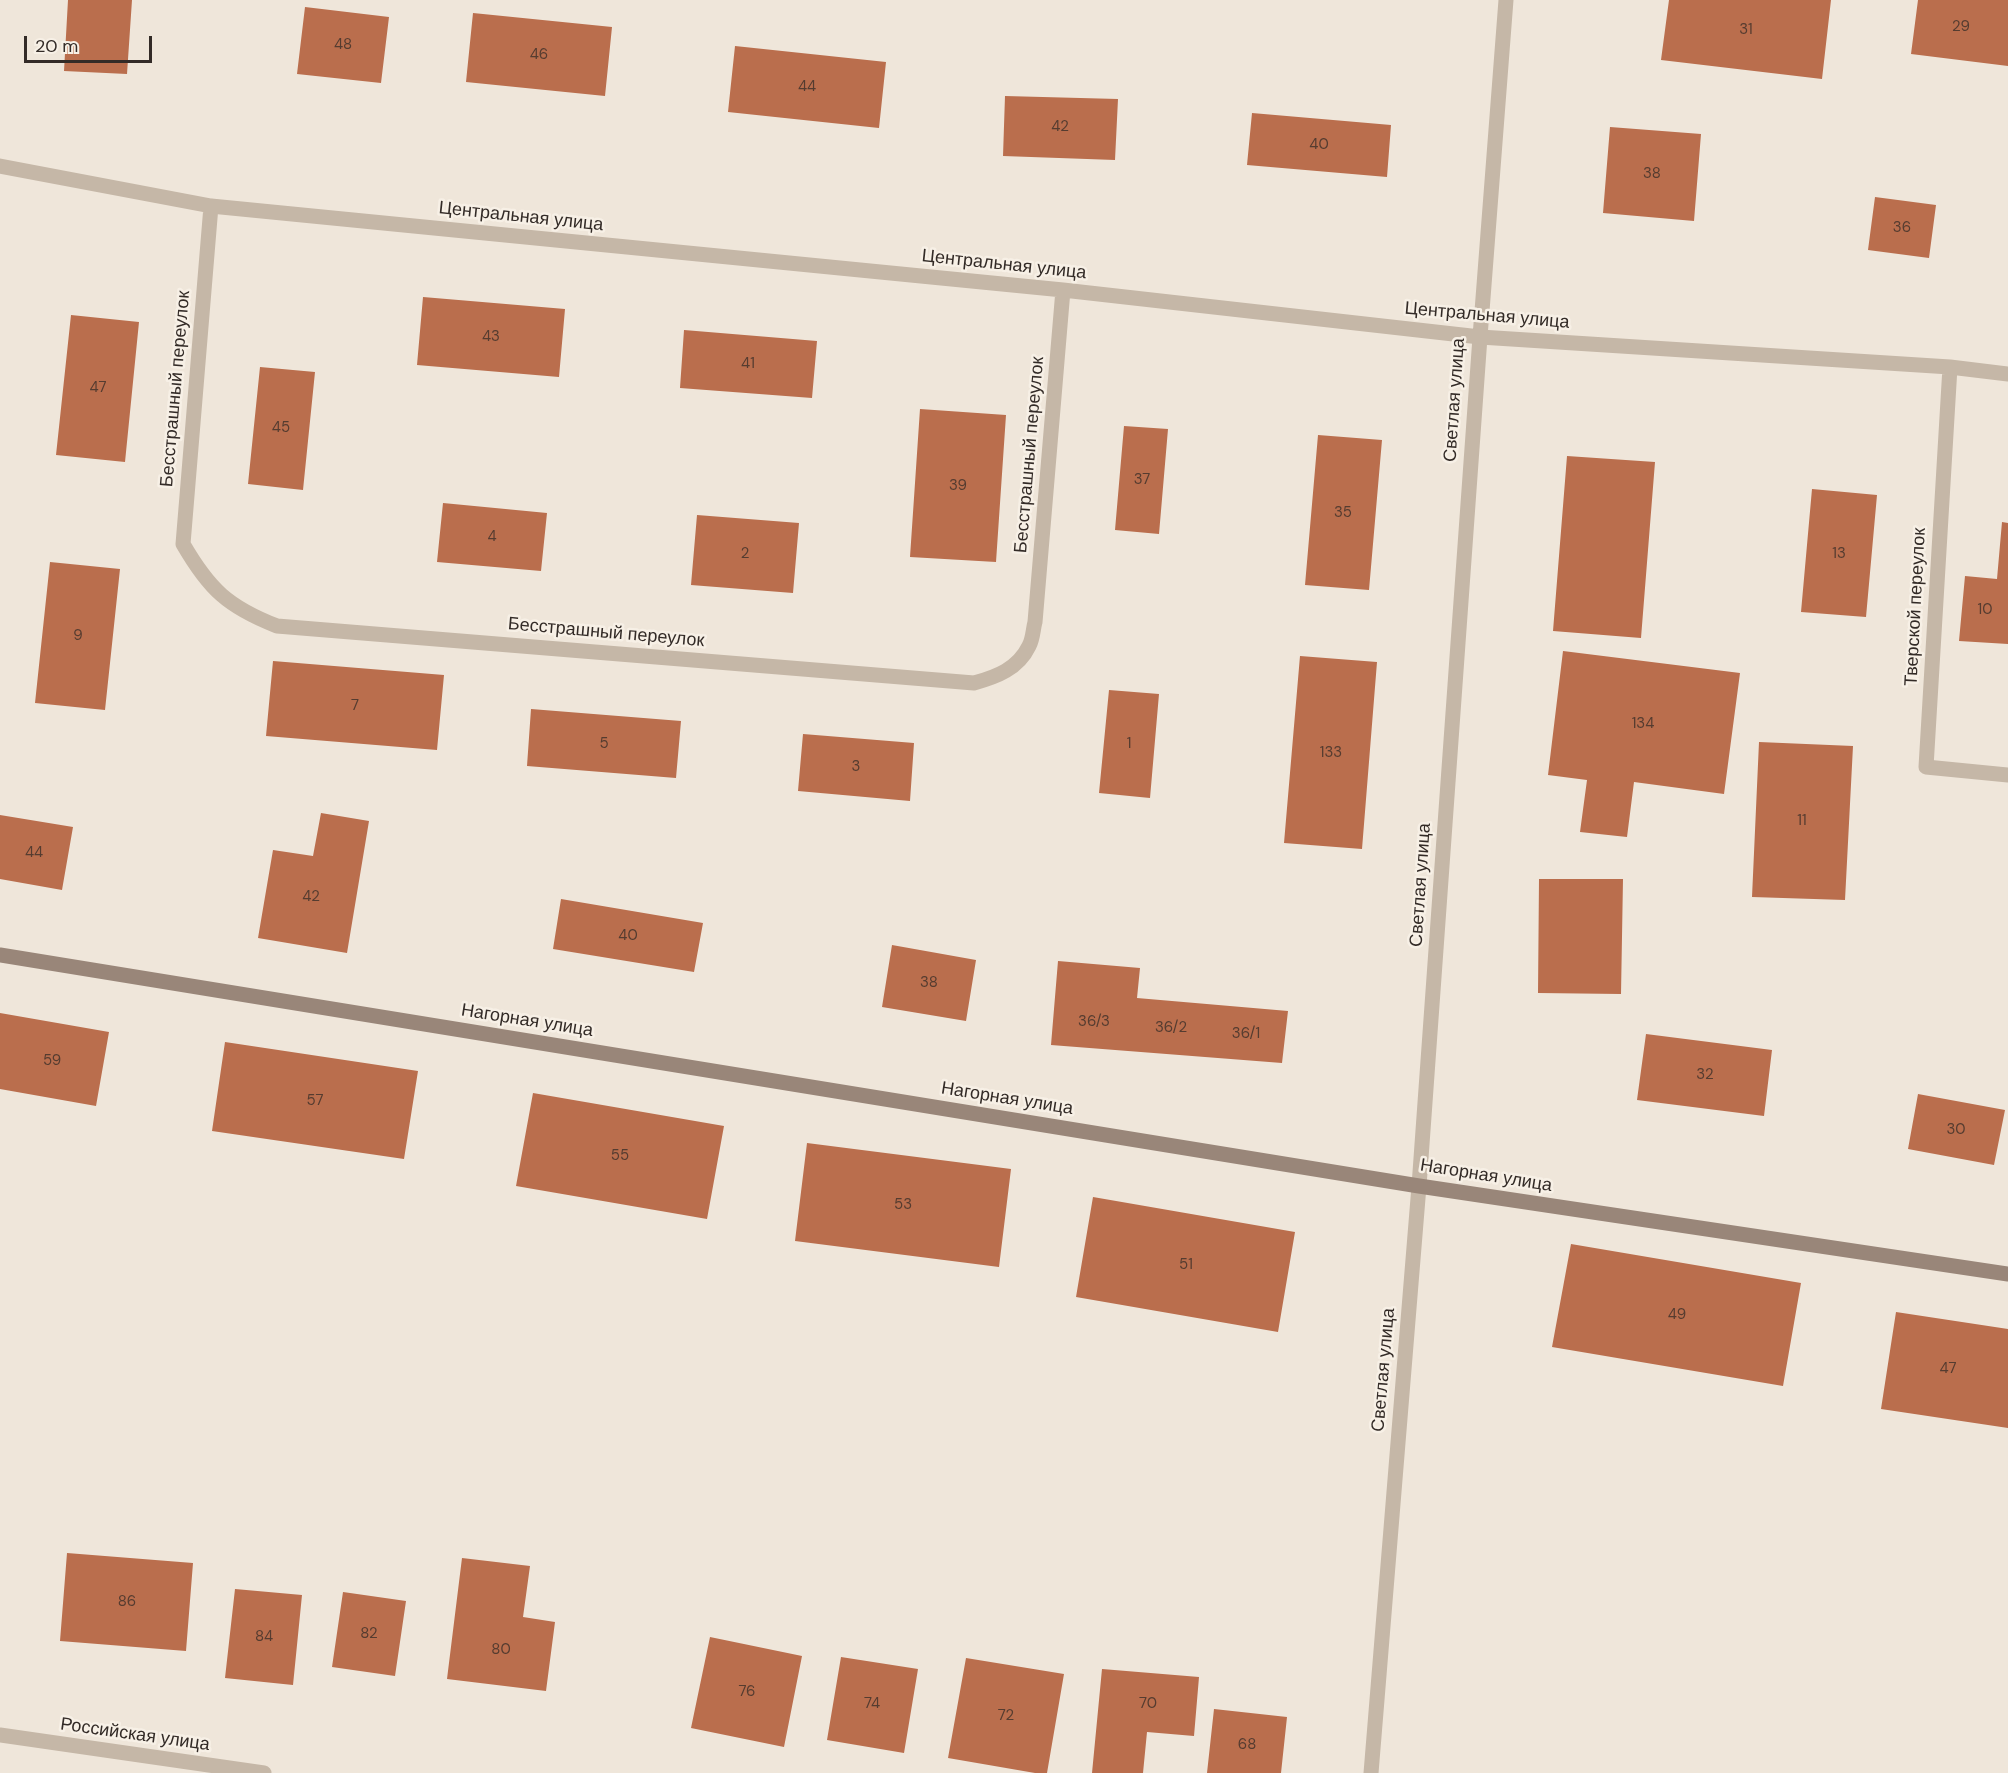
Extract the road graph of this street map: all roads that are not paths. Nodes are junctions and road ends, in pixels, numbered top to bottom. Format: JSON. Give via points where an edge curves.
{"nodes":[{"id":1,"x":1506,"y":0,"type":"edge"},
{"id":2,"x":0,"y":166,"type":"edge"},
{"id":3,"x":211,"y":206,"type":"junction"},
{"id":4,"x":1064,"y":290,"type":"junction"},
{"id":5,"x":1480,"y":337,"type":"junction"},
{"id":6,"x":1950,"y":367,"type":"junction"},
{"id":7,"x":2008,"y":374,"type":"edge"},
{"id":8,"x":2008,"y":775,"type":"edge"},
{"id":9,"x":0,"y":955,"type":"edge"},
{"id":10,"x":1419,"y":1186,"type":"junction"},
{"id":11,"x":2008,"y":1274,"type":"edge"},
{"id":12,"x":0,"y":1735,"type":"edge"},
{"id":13,"x":264,"y":1773,"type":"edge"},
{"id":14,"x":1371,"y":1773,"type":"edge"}],
"edges":[{"from":1,"to":5,"type":"street","name":"Светлая улица"},
{"from":2,"to":3,"type":"street","name":"Центральная улица"},
{"from":3,"to":4,"type":"street","name":"Центральная улица"},
{"from":3,"to":4,"type":"street","name":"Бесстрашный переулок","via":[[183,544],[200,574],[223,597],[249,615],[277,626],[974,683],[996,677],[1013,666],[1029,646],[1035,622]]},
{"from":4,"to":5,"type":"street","name":"Центральная улица"},
{"from":5,"to":6,"type":"street","name":"Центральная улица"},
{"from":5,"to":10,"type":"street","name":"Светлая улица"},
{"from":6,"to":7,"type":"street","name":"Центральная улица"},
{"from":6,"to":8,"type":"street","name":"Тверской переулок","via":[[1926,767]]},
{"from":9,"to":10,"type":"street","name":"Нагорная улица"},
{"from":10,"to":11,"type":"street","name":"Нагорная улица"},
{"from":10,"to":14,"type":"street","name":"Светлая улица"},
{"from":12,"to":13,"type":"street","name":"Российская улица"}]}
